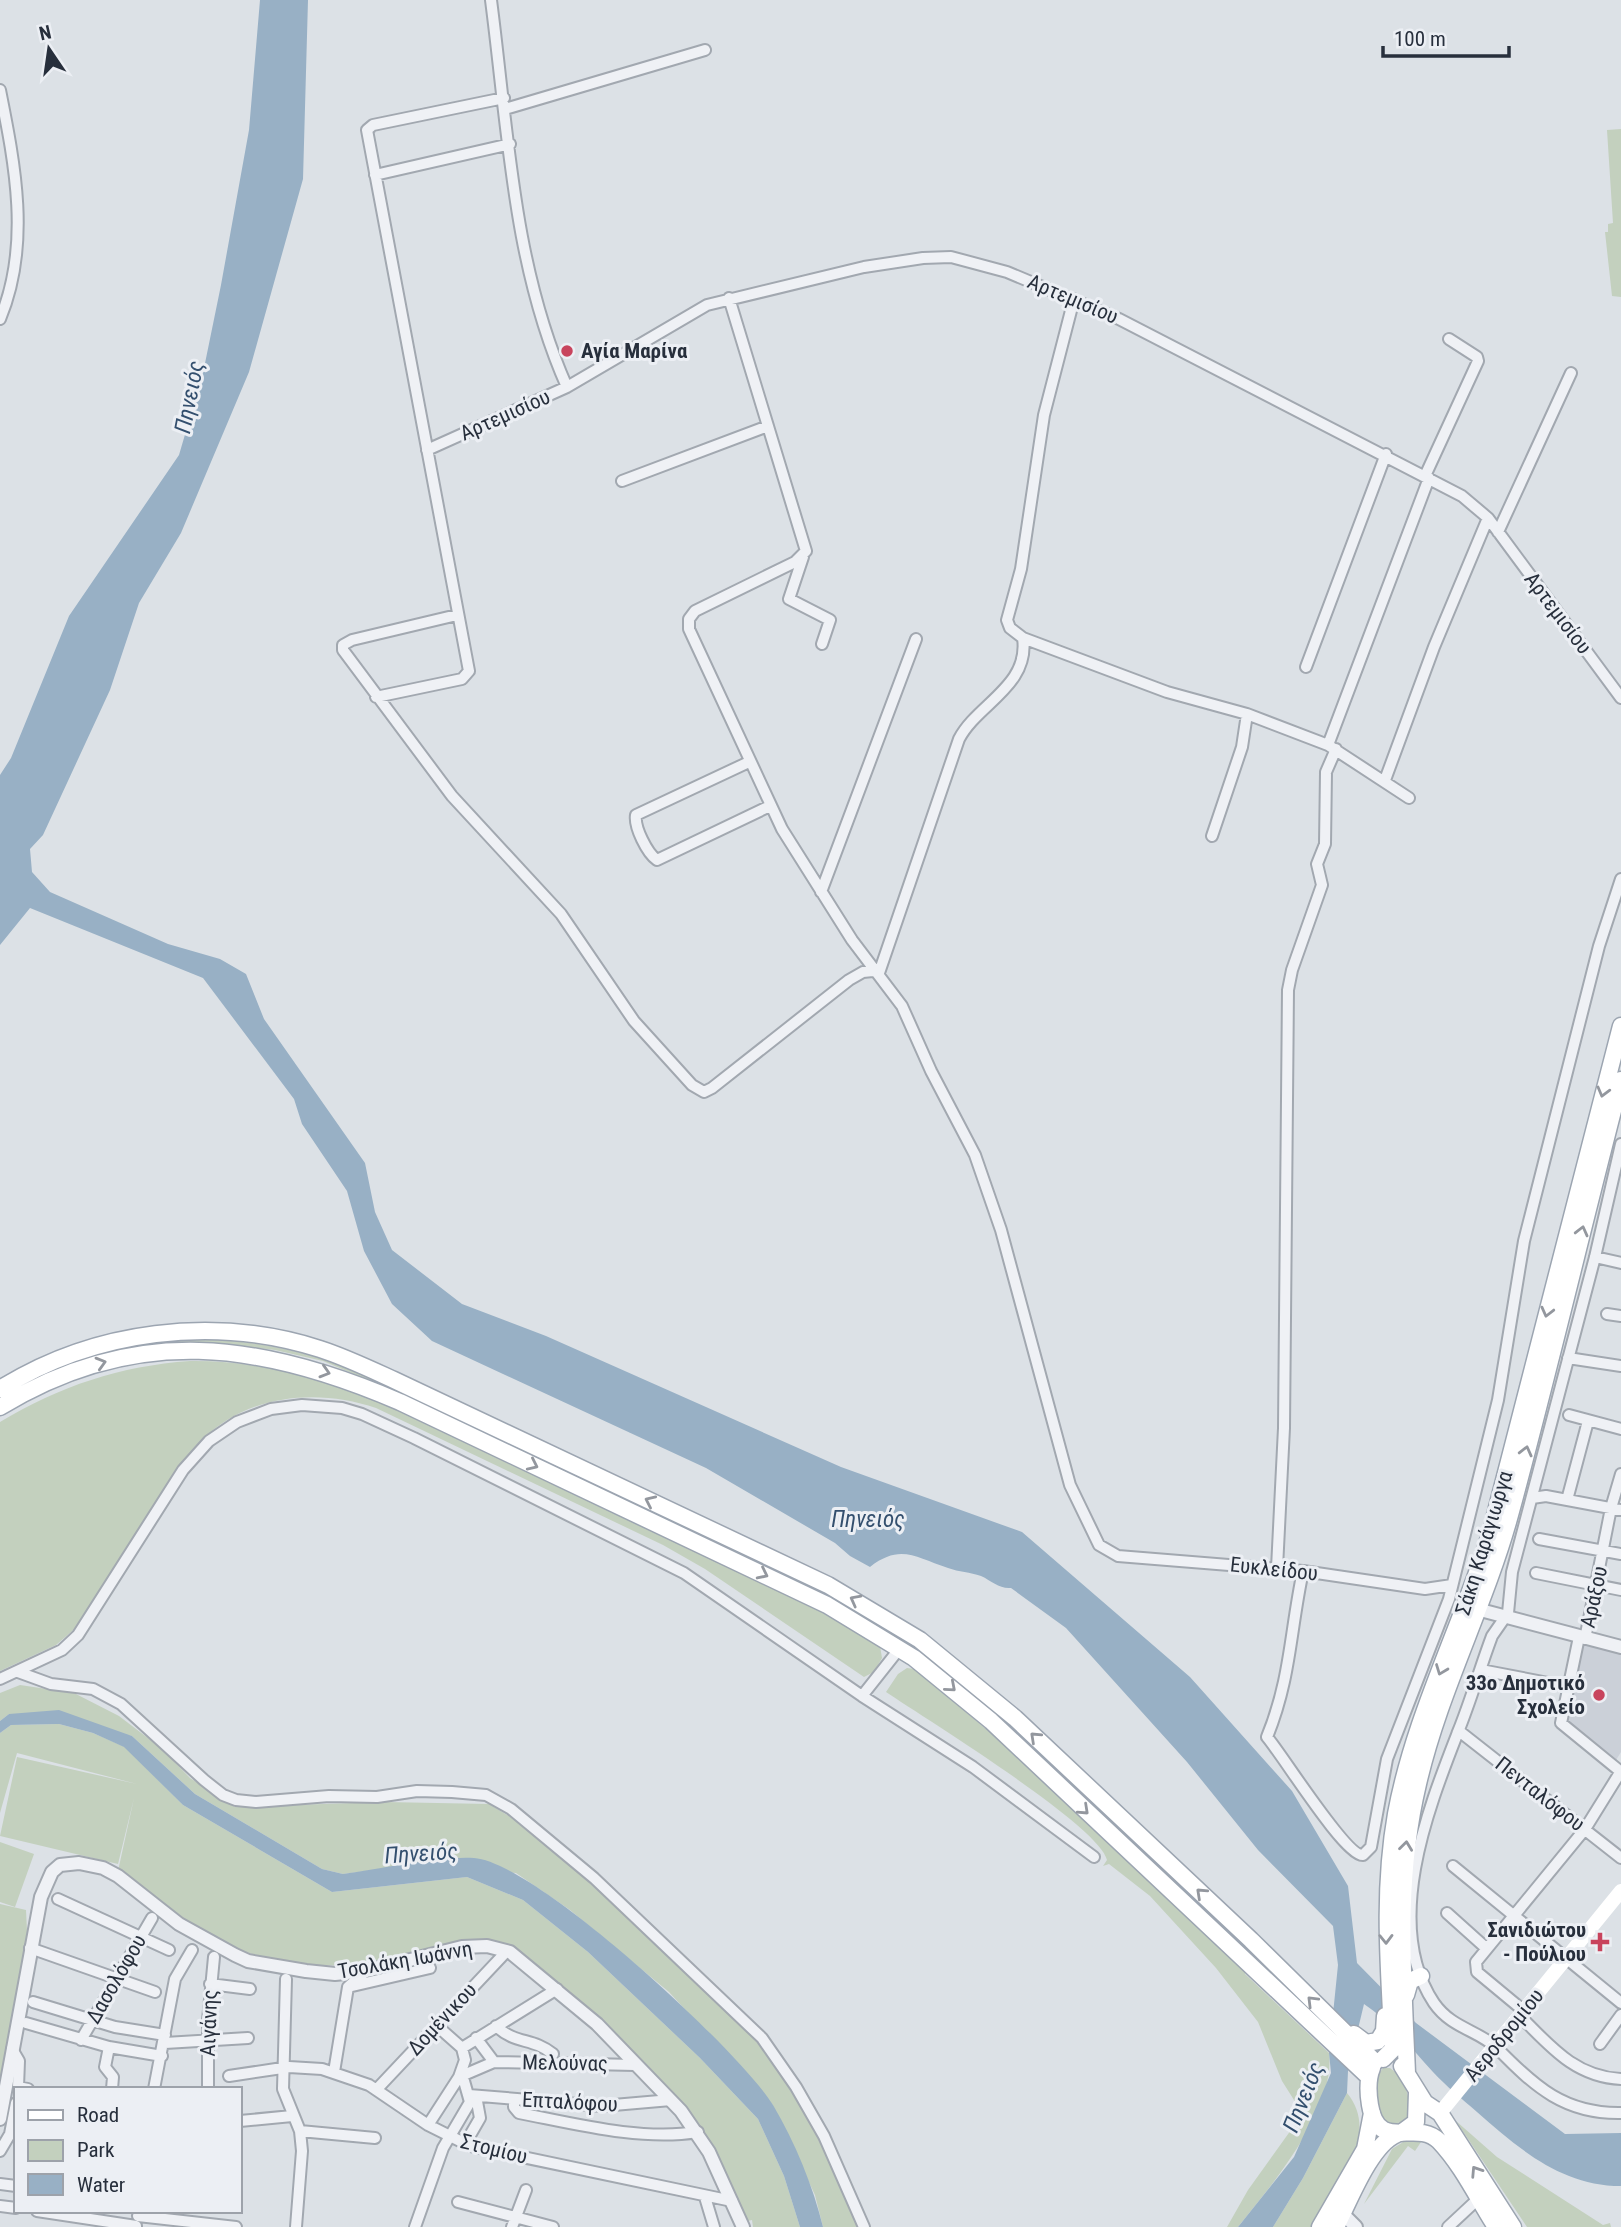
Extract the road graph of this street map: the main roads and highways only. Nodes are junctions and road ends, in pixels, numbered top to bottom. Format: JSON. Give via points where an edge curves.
{"nodes":[{"id":1,"x":1621,"y":1026,"type":"edge"},
{"id":2,"x":1621,"y":1080,"type":"edge"},
{"id":3,"x":0,"y":1389,"type":"edge"},
{"id":4,"x":0,"y":1407,"type":"edge"},
{"id":5,"x":1472,"y":1609,"type":"junction"},
{"id":6,"x":1621,"y":1891,"type":"edge"},
{"id":7,"x":1421,"y":1976,"type":"road end"},
{"id":8,"x":1401,"y":1994,"type":"junction"},
{"id":9,"x":1359,"y":2052,"type":"junction"},
{"id":10,"x":1380,"y":2057,"type":"junction"},
{"id":11,"x":1407,"y":2067,"type":"junction"},
{"id":12,"x":1416,"y":2089,"type":"junction"},
{"id":13,"x":1445,"y":2107,"type":"junction"},
{"id":14,"x":1372,"y":2113,"type":"junction"},
{"id":15,"x":1399,"y":2133,"type":"junction"},
{"id":16,"x":1427,"y":2135,"type":"junction"},
{"id":17,"x":1339,"y":2221,"type":"edge"},
{"id":18,"x":1320,"y":2227,"type":"edge"},
{"id":19,"x":1496,"y":2227,"type":"edge"},
{"id":20,"x":1513,"y":2227,"type":"edge"}],
"edges":[{"from":1,"to":5,"type":"main road","name":"Σάκη Καράγιωργα","one_way":true},
{"from":5,"to":2,"type":"main road","name":"Σάκη Καράγιωργα","one_way":true,"via":[[1512,1507]]},
{"from":9,"to":3,"type":"main road","one_way":true,"via":[[1251,1940],[1015,1718],[901,1627],[828,1585],[394,1380],[320,1349],[282,1340],[188,1332],[138,1336],[89,1348]]},
{"from":4,"to":9,"type":"main road","one_way":true,"via":[[69,1374],[141,1354],[229,1353],[319,1370],[400,1402],[776,1580],[900,1648],[991,1721],[1246,1963]]},
{"from":8,"to":5,"type":"main road","name":"Σάκη Καράγιωργα","one_way":true,"via":[[1401,1899],[1411,1813]]},
{"from":5,"to":8,"type":"main road","name":"Σάκη Καράγιωργα","one_way":true,"via":[[1421,1723],[1396,1811],[1386,1900],[1387,1971]]},
{"from":6,"to":13,"type":"main road","name":"Αεροδρομίου"},
{"from":7,"to":8,"type":"main road"},
{"from":8,"to":10,"type":"main road"},
{"from":8,"to":11,"type":"main road","name":"Σάκη Καράγιωργα"},
{"from":9,"to":10,"type":"main road"},
{"from":9,"to":10,"type":"main road","via":[[1373,2043]]},
{"from":10,"to":11,"type":"main road"},
{"from":10,"to":14,"type":"main road"},
{"from":11,"to":12,"type":"main road"},
{"from":12,"to":13,"type":"main road","via":[[1427,2106]]},
{"from":12,"to":15,"type":"main road","via":[[1416,2122]]},
{"from":13,"to":16,"type":"main road","via":[[1440,2127]]},
{"from":20,"to":13,"type":"main road","one_way":true},
{"from":14,"to":15,"type":"main road","via":[[1380,2127]]},
{"from":14,"to":18,"type":"main road","via":[[1365,2149]]},
{"from":15,"to":16,"type":"main road"},
{"from":15,"to":17,"type":"main road","via":[[1387,2140],[1368,2166]]},
{"from":16,"to":19,"type":"main road","via":[[1446,2150]]}]}
